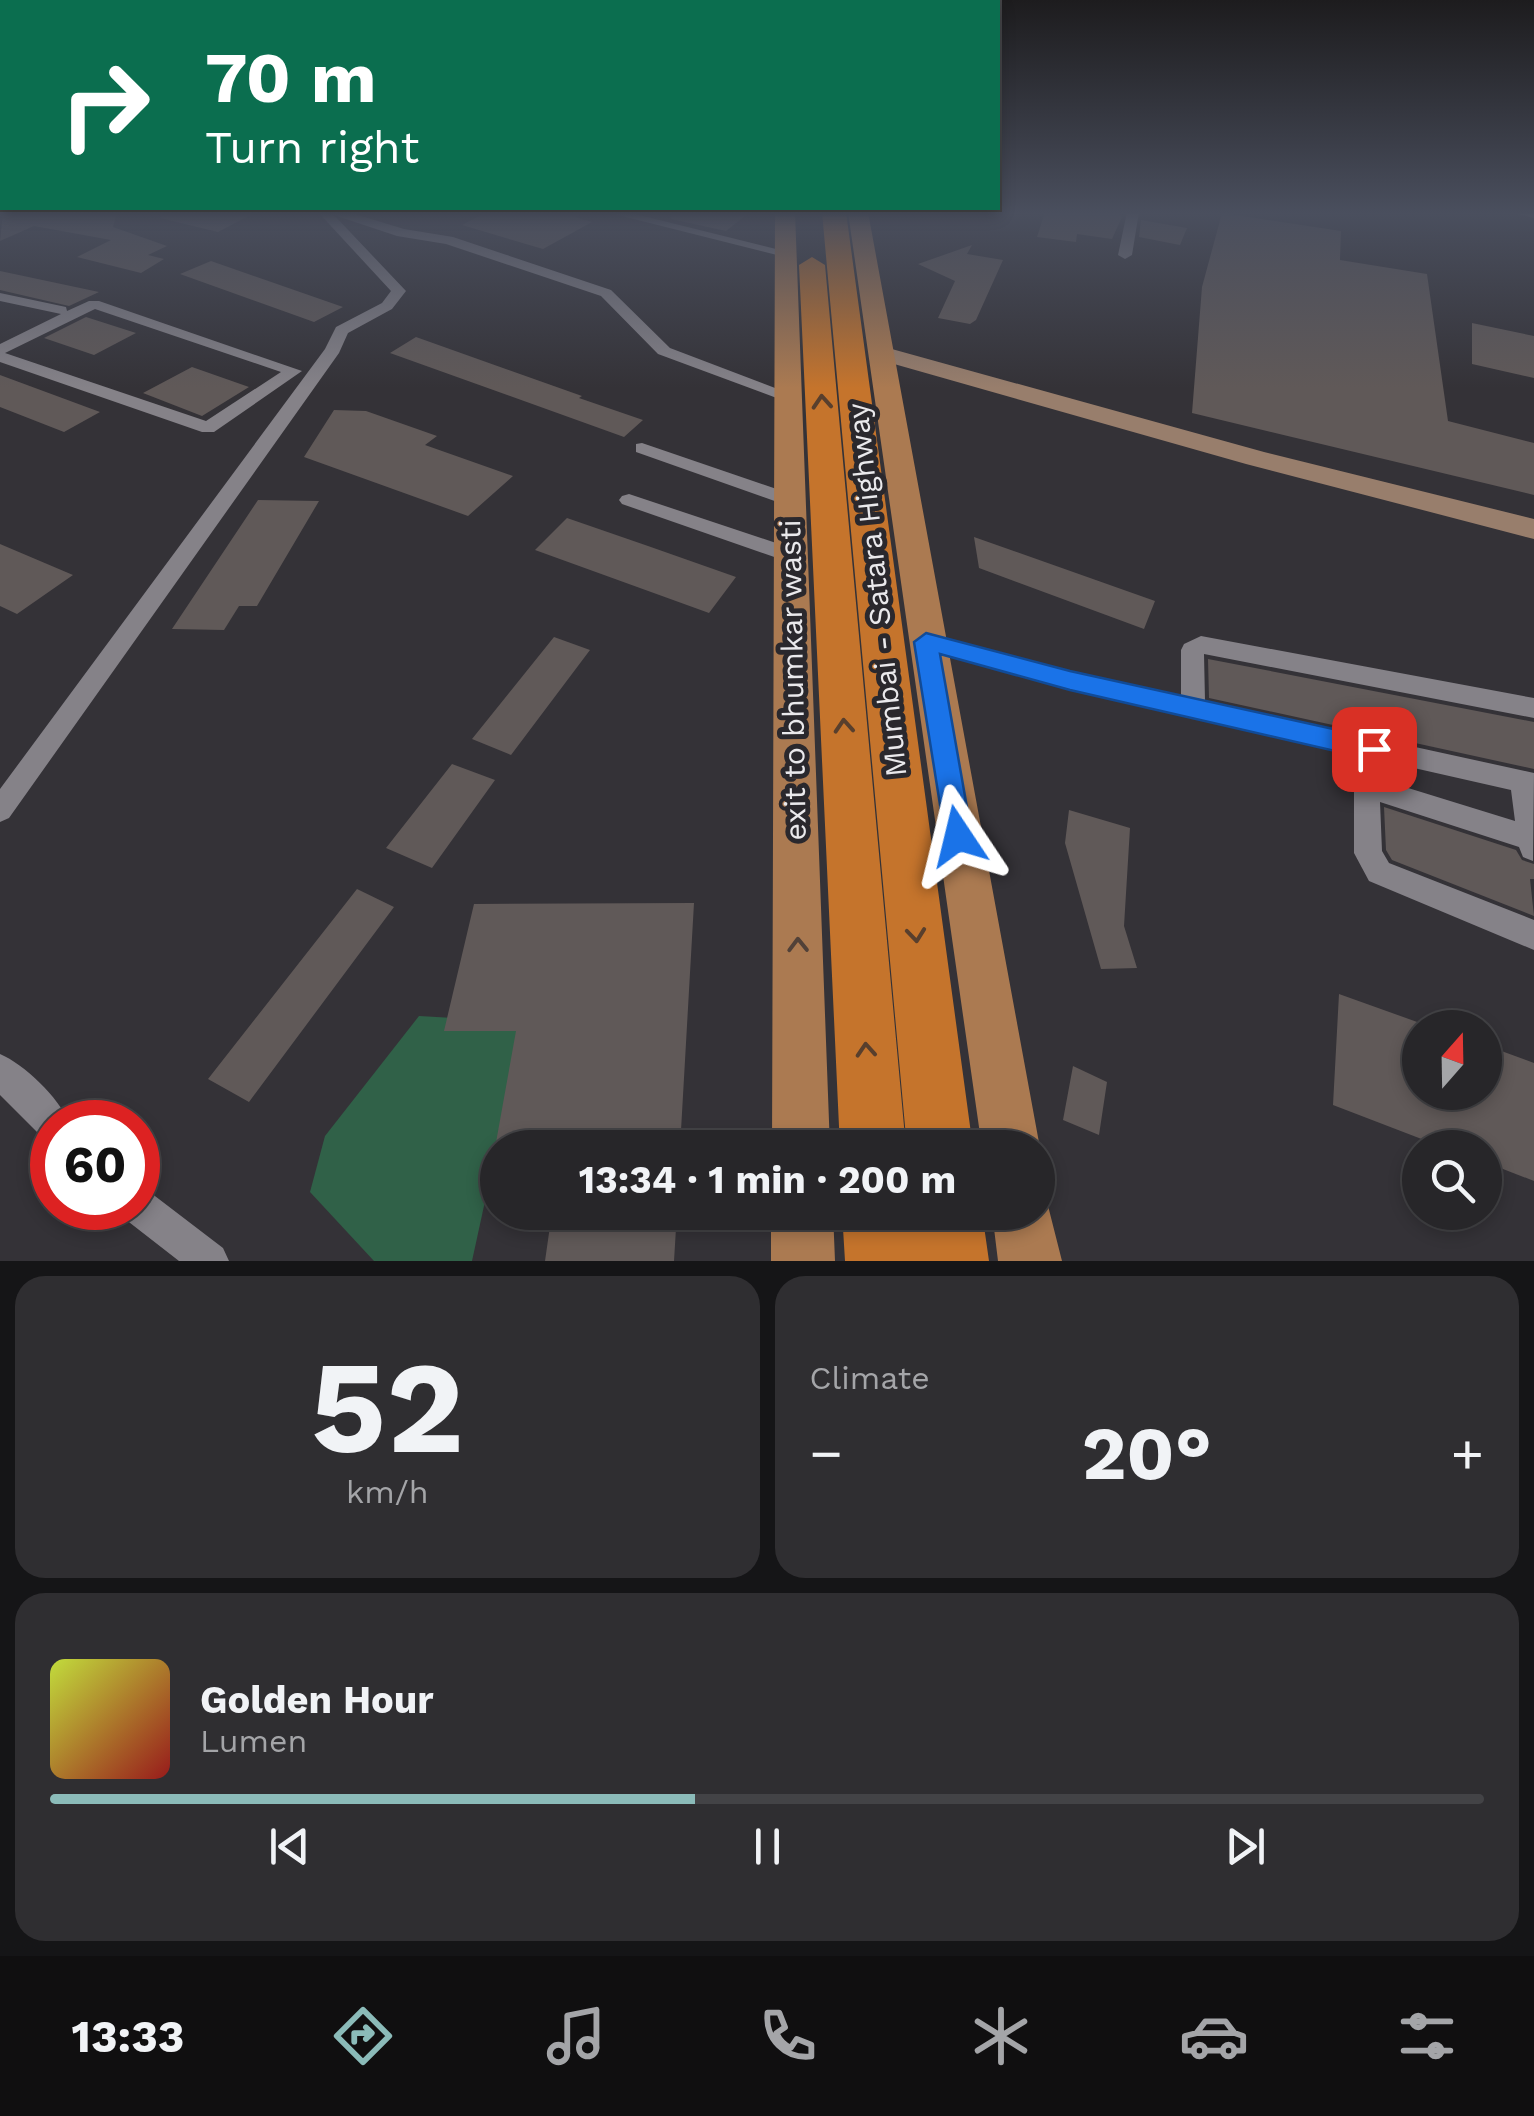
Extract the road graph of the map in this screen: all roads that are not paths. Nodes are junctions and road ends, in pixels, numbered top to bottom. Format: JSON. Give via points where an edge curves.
{"nodes":[{"id":1,"x":380,"y":271,"type":"edge"},
{"id":2,"x":538,"y":271,"type":"edge"},
{"id":3,"x":786,"y":271,"type":"edge"},
{"id":4,"x":812,"y":271,"type":"edge"},
{"id":5,"x":841,"y":271,"type":"edge"},
{"id":6,"x":867,"y":271,"type":"edge"},
{"id":7,"x":0,"y":297,"type":"edge"},
{"id":8,"x":61,"y":310,"type":"dead end"},
{"id":9,"x":0,"y":353,"type":"edge"},
{"id":10,"x":880,"y":353,"type":"junction"},
{"id":11,"x":256,"y":396,"type":"junction"},
{"id":12,"x":788,"y":396,"type":"junction"},
{"id":13,"x":292,"y":403,"type":"junction"},
{"id":14,"x":642,"y":448,"type":"dead end"},
{"id":15,"x":629,"y":500,"type":"dead end"},
{"id":16,"x":790,"y":500,"type":"junction"},
{"id":17,"x":1534,"y":529,"type":"edge"},
{"id":18,"x":790,"y":555,"type":"junction"},
{"id":19,"x":926,"y":642,"type":"junction"},
{"id":20,"x":1534,"y":708,"type":"edge"},
{"id":21,"x":1193,"y":709,"type":"junction"},
{"id":22,"x":1529,"y":783,"type":"edge"},
{"id":23,"x":0,"y":810,"type":"edge"},
{"id":24,"x":1533,"y":846,"type":"edge"},
{"id":25,"x":1534,"y":934,"type":"edge"},
{"id":26,"x":0,"y":1071,"type":"edge"},
{"id":27,"x":30,"y":1101,"type":"edge"},
{"id":28,"x":801,"y":1130,"type":"edge"},
{"id":29,"x":872,"y":1130,"type":"edge"},
{"id":30,"x":938,"y":1130,"type":"edge"},
{"id":31,"x":1008,"y":1130,"type":"edge"},
{"id":32,"x":160,"y":1223,"type":"edge"},
{"id":33,"x":802,"y":1230,"type":"edge"},
{"id":34,"x":879,"y":1230,"type":"edge"},
{"id":35,"x":950,"y":1230,"type":"edge"},
{"id":36,"x":1025,"y":1230,"type":"edge"},
{"id":37,"x":210,"y":1261,"type":"edge"},
{"id":38,"x":803,"y":1261,"type":"edge"},
{"id":39,"x":881,"y":1261,"type":"edge"},
{"id":40,"x":953,"y":1261,"type":"edge"},
{"id":41,"x":1030,"y":1261,"type":"edge"}],
"edges":[{"from":1,"to":13,"type":"street","via":[[399,291],[387,306],[341,330]]},
{"from":2,"to":12,"type":"street","via":[[606,294],[664,351]]},
{"from":3,"to":12,"type":"main road","name":"exit to bhumkar wasti"},
{"from":29,"to":4,"type":"highway","name":"Mumbai - Satara Highway","one_way":true},
{"from":5,"to":30,"type":"highway","name":"Mumbai - Satara Highway","one_way":true},
{"from":6,"to":10,"type":"main road"},
{"from":7,"to":8,"type":"street"},
{"from":9,"to":11,"type":"street","via":[[208,428]]},
{"from":9,"to":11,"type":"street","via":[[94,304],[294,371]]},
{"from":10,"to":17,"type":"street"},
{"from":10,"to":19,"type":"main road"},
{"from":11,"to":13,"type":"street"},
{"from":12,"to":16,"type":"main road","name":"exit to bhumkar wasti"},
{"from":13,"to":23,"type":"street"},
{"from":14,"to":16,"type":"street"},
{"from":15,"to":18,"type":"street"},
{"from":16,"to":18,"type":"main road","name":"exit to bhumkar wasti"},
{"from":28,"to":18,"type":"main road","name":"exit to bhumkar wasti","one_way":true},
{"from":19,"to":21,"type":"street"},
{"from":19,"to":31,"type":"main road"},
{"from":20,"to":21,"type":"street","via":[[1201,645],[1192,650]]},
{"from":21,"to":22,"type":"street"},
{"from":22,"to":24,"type":"street"},
{"from":24,"to":25,"type":"street","via":[[1379,790],[1368,792],[1368,852],[1379,872]]},
{"from":26,"to":27,"type":"street"},
{"from":32,"to":37,"type":"street"},
{"from":33,"to":38,"type":"main road"},
{"from":34,"to":39,"type":"highway"},
{"from":35,"to":40,"type":"highway"},
{"from":36,"to":41,"type":"main road"}]}
